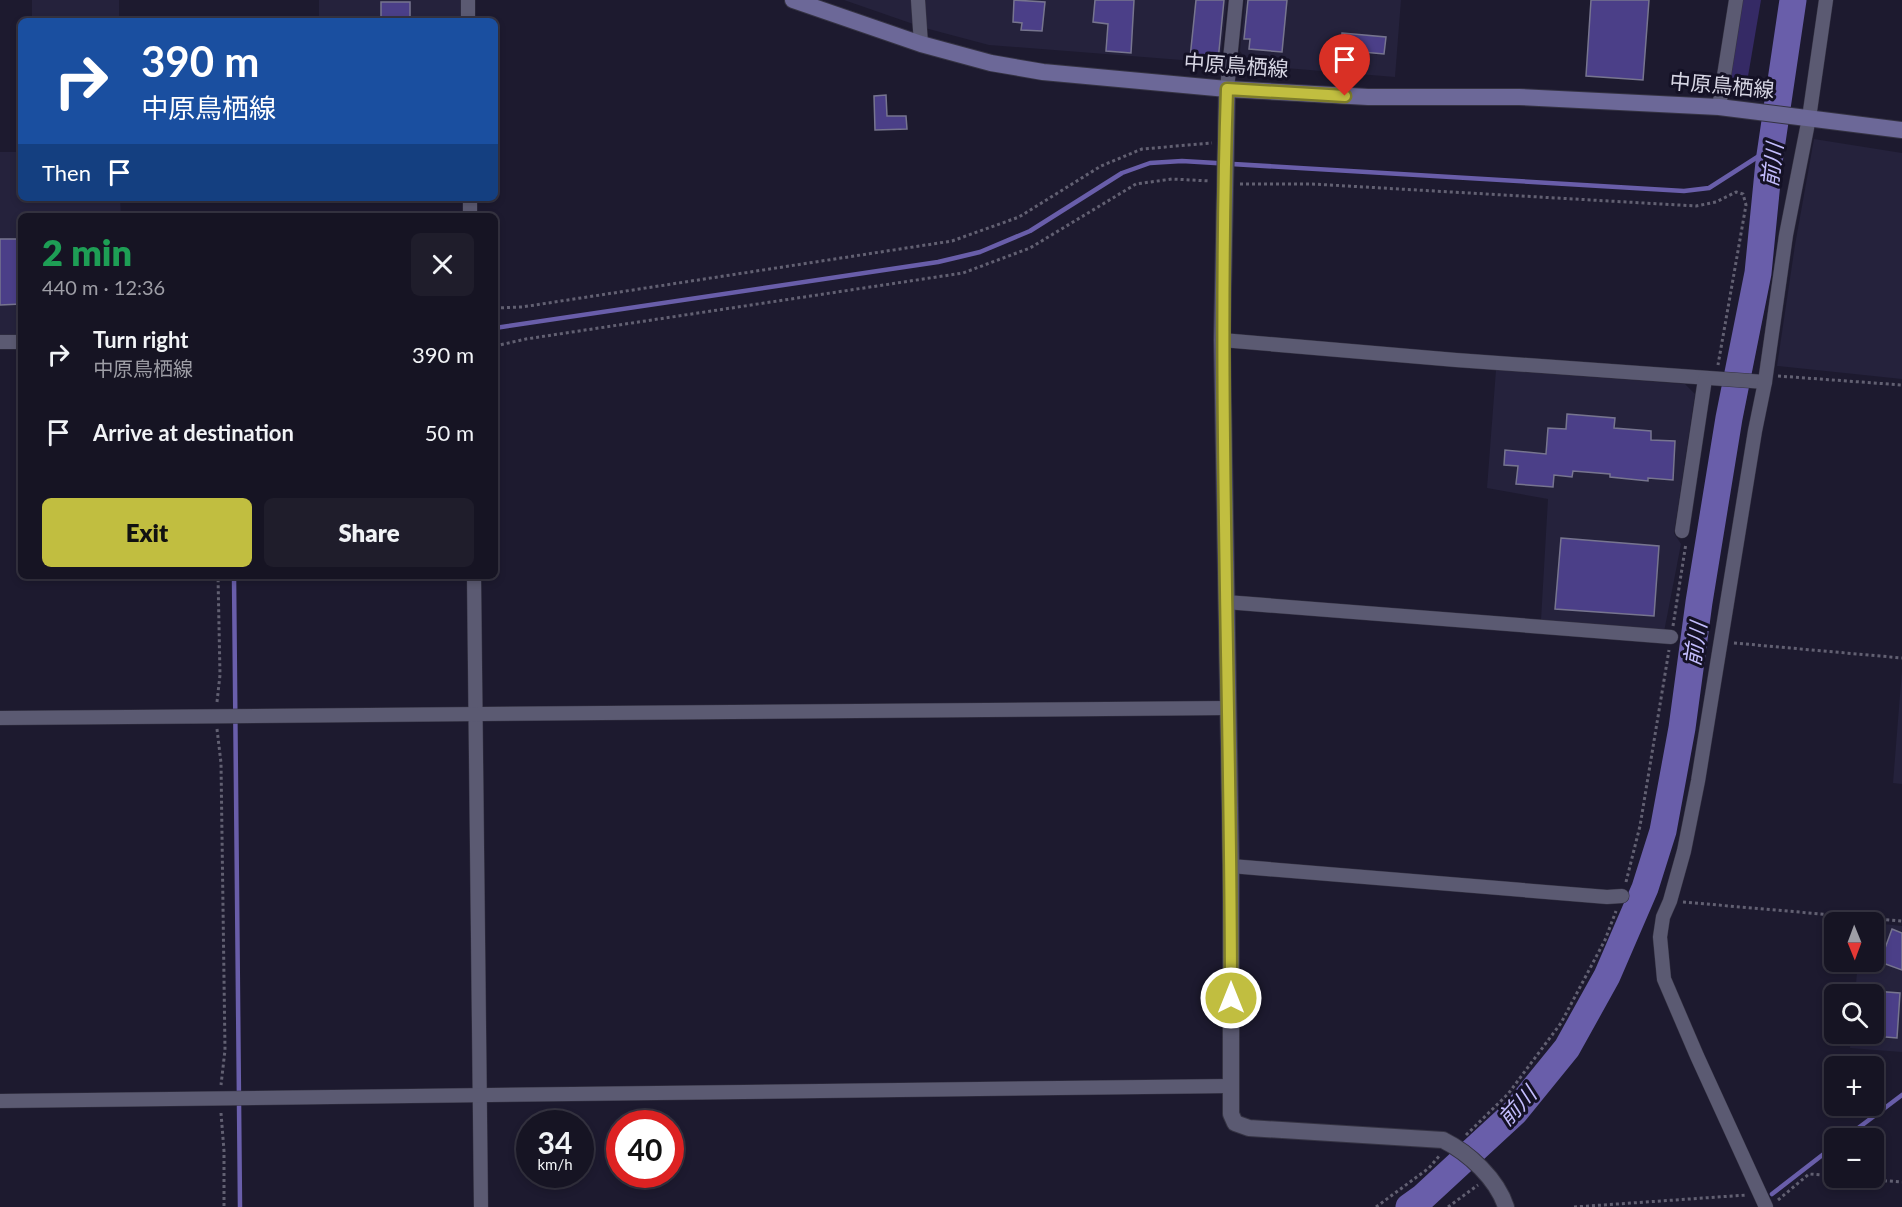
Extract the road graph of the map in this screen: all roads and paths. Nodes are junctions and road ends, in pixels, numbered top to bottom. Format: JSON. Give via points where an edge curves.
{"nodes":[{"id":1,"x":468,"y":0,"type":"edge"},
{"id":2,"x":793,"y":0,"type":"edge"},
{"id":3,"x":918,"y":0,"type":"edge"},
{"id":4,"x":1236,"y":0,"type":"edge"},
{"id":5,"x":1736,"y":0,"type":"edge"},
{"id":6,"x":1826,"y":0,"type":"edge"},
{"id":7,"x":468,"y":18,"type":"edge"},
{"id":8,"x":921,"y":44,"type":"junction"},
{"id":9,"x":1227,"y":89,"type":"junction"},
{"id":10,"x":1719,"y":107,"type":"junction"},
{"id":11,"x":1804,"y":117,"type":"junction"},
{"id":12,"x":1902,"y":130,"type":"edge"},
{"id":13,"x":1225,"y":147,"type":"junction"},
{"id":14,"x":1224,"y":180,"type":"junction"},
{"id":15,"x":498,"y":308,"type":"edge"},
{"id":16,"x":1222,"y":340,"type":"junction"},
{"id":17,"x":0,"y":342,"type":"edge"},
{"id":18,"x":18,"y":342,"type":"edge"},
{"id":19,"x":498,"y":345,"type":"edge"},
{"id":20,"x":1705,"y":379,"type":"junction"},
{"id":21,"x":1766,"y":379,"type":"junction"},
{"id":22,"x":1902,"y":385,"type":"edge"},
{"id":23,"x":1682,"y":531,"type":"joint"},
{"id":24,"x":219,"y":579,"type":"edge"},
{"id":25,"x":474,"y":579,"type":"edge"},
{"id":26,"x":1226,"y":602,"type":"junction"},
{"id":27,"x":1671,"y":637,"type":"junction"},
{"id":28,"x":1720,"y":642,"type":"junction"},
{"id":29,"x":1902,"y":657,"type":"edge"},
{"id":30,"x":1228,"y":708,"type":"junction"},
{"id":31,"x":475,"y":715,"type":"junction"},
{"id":32,"x":216,"y":717,"type":"junction"},
{"id":33,"x":0,"y":718,"type":"edge"},
{"id":34,"x":1231,"y":866,"type":"junction"},
{"id":35,"x":1622,"y":896,"type":"junction"},
{"id":36,"x":1670,"y":901,"type":"junction"},
{"id":37,"x":1902,"y":921,"type":"edge"},
{"id":38,"x":1231,"y":1086,"type":"junction"},
{"id":39,"x":480,"y":1095,"type":"junction"},
{"id":40,"x":219,"y":1098,"type":"junction"},
{"id":41,"x":0,"y":1101,"type":"edge"},
{"id":42,"x":1454,"y":1145,"type":"junction"},
{"id":43,"x":1488,"y":1175,"type":"junction"},
{"id":44,"x":1824,"y":1175,"type":"edge"},
{"id":45,"x":1884,"y":1181,"type":"edge"},
{"id":46,"x":1902,"y":1182,"type":"edge"},
{"id":47,"x":1763,"y":1201,"type":"edge"},
{"id":48,"x":224,"y":1207,"type":"edge"},
{"id":49,"x":481,"y":1207,"type":"edge"},
{"id":50,"x":1376,"y":1207,"type":"edge"},
{"id":51,"x":1448,"y":1207,"type":"edge"},
{"id":52,"x":1506,"y":1207,"type":"edge"},
{"id":53,"x":1574,"y":1207,"type":"edge"},
{"id":54,"x":1776,"y":1207,"type":"edge"}],
"edges":[{"from":1,"to":7,"type":"street"},
{"from":2,"to":8,"type":"main road","name":"中原鳥栖線"},
{"from":3,"to":8,"type":"street"},
{"from":4,"to":9,"type":"street"},
{"from":5,"to":10,"type":"street"},
{"from":6,"to":11,"type":"street"},
{"from":8,"to":9,"type":"main road","name":"中原鳥栖線","via":[[1043,72]]},
{"from":9,"to":10,"type":"main road","name":"中原鳥栖線"},
{"from":9,"to":13,"type":"street"},
{"from":10,"to":11,"type":"main road","name":"中原鳥栖線"},
{"from":11,"to":12,"type":"main road","name":"中原鳥栖線"},
{"from":11,"to":21,"type":"street"},
{"from":13,"to":14,"type":"street"},
{"from":13,"to":15,"type":"path","via":[[1211,142],[1142,149],[1101,166],[1019,217],[952,241]]},
{"from":14,"to":16,"type":"street"},
{"from":14,"to":19,"type":"path","via":[[1172,179],[1136,184],[1030,248],[963,273]]},
{"from":14,"to":20,"type":"path","via":[[1239,184],[1312,184],[1696,206],[1736,192],[1743,194],[1746,205],[1717,369]]},
{"from":16,"to":20,"type":"street"},
{"from":16,"to":26,"type":"street"},
{"from":17,"to":18,"type":"street"},
{"from":20,"to":21,"type":"street"},
{"from":20,"to":23,"type":"street"},
{"from":21,"to":22,"type":"path"},
{"from":21,"to":28,"type":"street"},
{"from":23,"to":27,"type":"path","via":[[1686,544]]},
{"from":24,"to":32,"type":"path","via":[[220,675]]},
{"from":25,"to":31,"type":"street"},
{"from":26,"to":27,"type":"street"},
{"from":26,"to":30,"type":"street"},
{"from":27,"to":35,"type":"path","via":[[1640,826]]},
{"from":28,"to":29,"type":"path"},
{"from":28,"to":36,"type":"street","via":[[1693,805]]},
{"from":30,"to":31,"type":"street"},
{"from":30,"to":34,"type":"street"},
{"from":31,"to":32,"type":"street"},
{"from":31,"to":39,"type":"street"},
{"from":32,"to":33,"type":"street"},
{"from":32,"to":40,"type":"path","via":[[221,763],[225,1050]]},
{"from":34,"to":35,"type":"street"},
{"from":34,"to":38,"type":"street"},
{"from":35,"to":42,"type":"path","via":[[1605,940],[1561,1023],[1508,1094]]},
{"from":36,"to":37,"type":"path"},
{"from":36,"to":47,"type":"street","via":[[1660,938],[1664,979]]},
{"from":38,"to":39,"type":"street"},
{"from":38,"to":42,"type":"street","via":[[1235,1123],[1249,1128],[1443,1140]]},
{"from":39,"to":40,"type":"street"},
{"from":39,"to":49,"type":"street"},
{"from":40,"to":41,"type":"street"},
{"from":40,"to":48,"type":"path"},
{"from":42,"to":43,"type":"street"},
{"from":42,"to":50,"type":"path"},
{"from":43,"to":51,"type":"path"},
{"from":43,"to":52,"type":"street"},
{"from":44,"to":54,"type":"path","via":[[1809,1174],[1778,1197]]},
{"from":45,"to":46,"type":"path"},
{"from":47,"to":53,"type":"path"}]}
